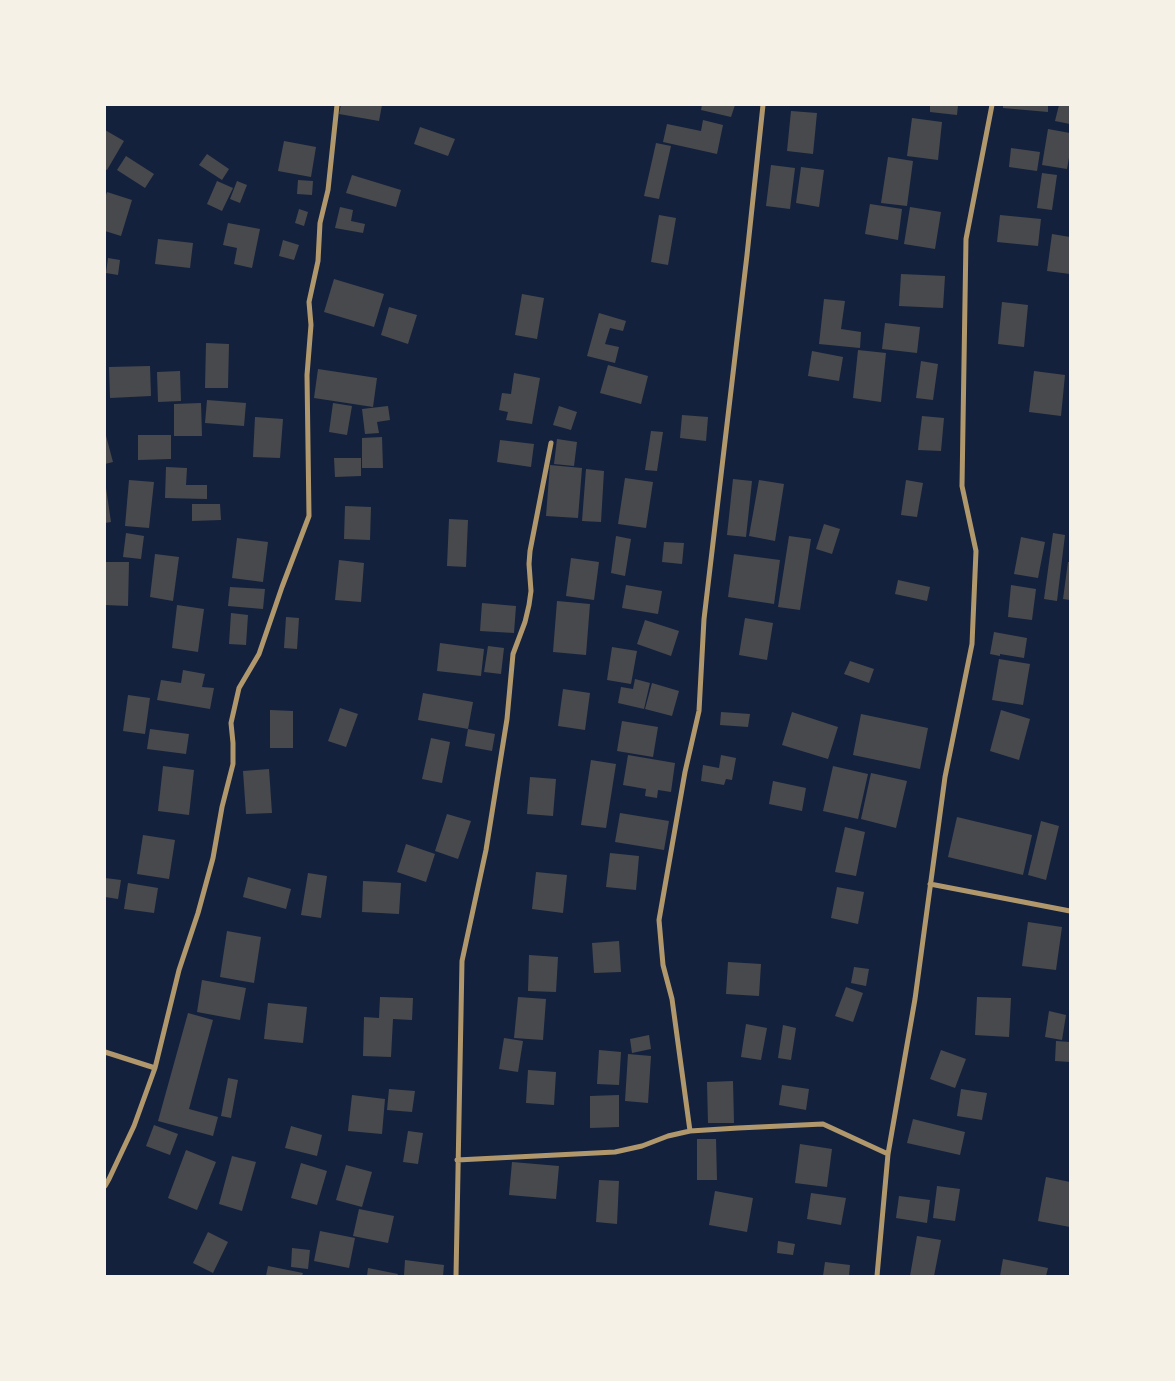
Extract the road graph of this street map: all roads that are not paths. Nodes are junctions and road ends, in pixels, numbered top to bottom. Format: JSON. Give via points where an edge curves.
{"nodes":[{"id":1,"x":337,"y":105,"type":"edge"},
{"id":2,"x":763,"y":105,"type":"edge"},
{"id":3,"x":992,"y":105,"type":"edge"},
{"id":4,"x":551,"y":443,"type":"dead end"},
{"id":5,"x":930,"y":884,"type":"junction"},
{"id":6,"x":1070,"y":911,"type":"edge"},
{"id":7,"x":105,"y":1052,"type":"edge"},
{"id":8,"x":155,"y":1068,"type":"junction"},
{"id":9,"x":690,"y":1131,"type":"junction"},
{"id":10,"x":888,"y":1154,"type":"junction"},
{"id":11,"x":457,"y":1160,"type":"junction"},
{"id":12,"x":105,"y":1186,"type":"edge"},
{"id":13,"x":456,"y":1276,"type":"edge"},
{"id":14,"x":877,"y":1276,"type":"edge"}],
"edges":[{"from":1,"to":8,"type":"street","via":[[328,190],[320,223],[318,261],[309,302],[309,516],[259,654],[239,688],[231,723],[233,764],[213,858],[179,970]]},
{"from":2,"to":9,"type":"street","via":[[704,619],[698,711],[659,920],[663,965],[672,999]]},
{"from":3,"to":5,"type":"street","via":[[966,239],[962,486],[976,551],[972,644],[945,777]]},
{"from":4,"to":11,"type":"street","via":[[530,551],[529,605],[513,654],[507,719],[489,831],[462,961]]},
{"from":5,"to":6,"type":"street"},
{"from":5,"to":10,"type":"street","via":[[915,999]]},
{"from":7,"to":8,"type":"street"},
{"from":8,"to":12,"type":"street","via":[[134,1126]]},
{"from":9,"to":10,"type":"street","via":[[823,1124]]},
{"from":9,"to":11,"type":"street","via":[[615,1152]]},
{"from":10,"to":14,"type":"street"},
{"from":11,"to":13,"type":"street"}]}
